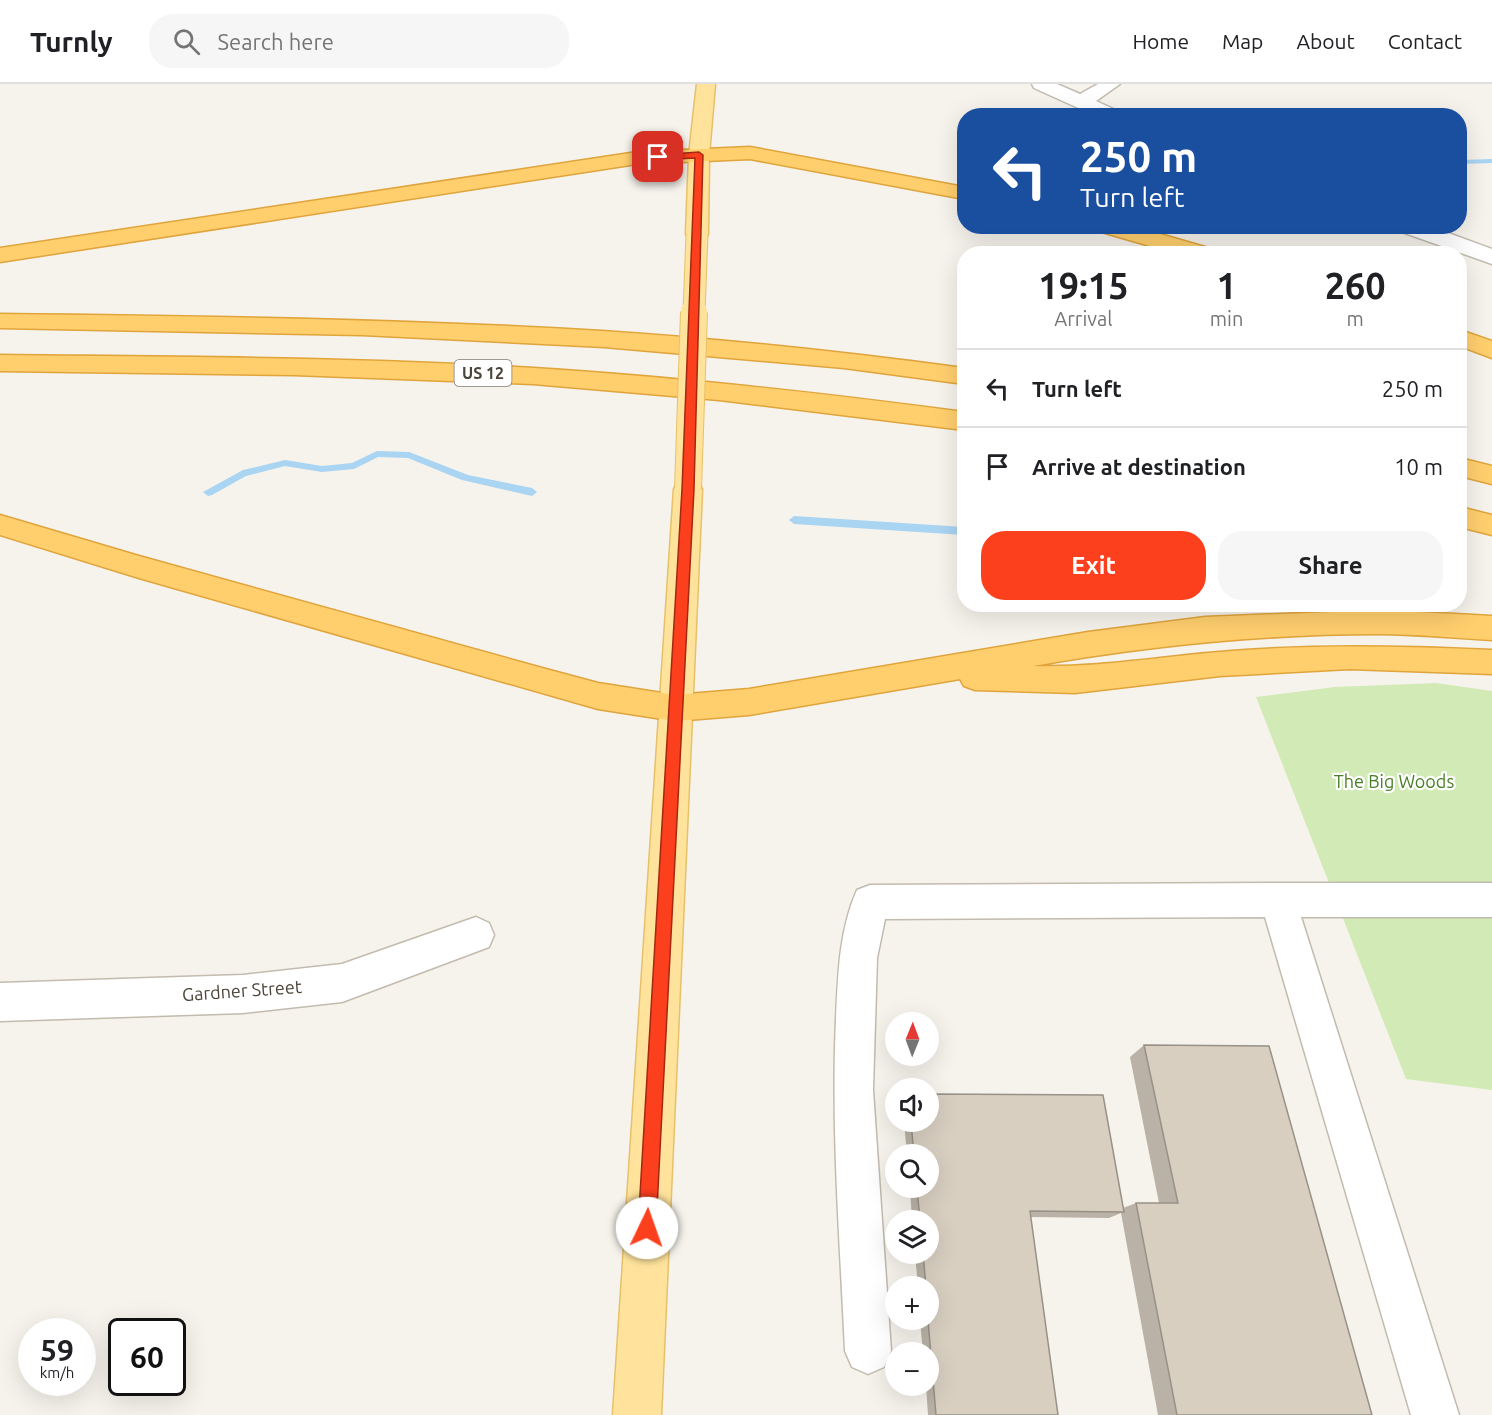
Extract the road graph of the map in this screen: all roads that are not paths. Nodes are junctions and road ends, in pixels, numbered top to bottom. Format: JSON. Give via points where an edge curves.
{"nodes":[{"id":1,"x":706,"y":84,"type":"edge"},
{"id":2,"x":1041,"y":84,"type":"edge"},
{"id":3,"x":1111,"y":84,"type":"edge"},
{"id":4,"x":1081,"y":102,"type":"junction"},
{"id":5,"x":1095,"y":108,"type":"edge"},
{"id":6,"x":699,"y":155,"type":"junction"},
{"id":7,"x":957,"y":192,"type":"edge"},
{"id":8,"x":1134,"y":234,"type":"edge"},
{"id":9,"x":1429,"y":234,"type":"edge"},
{"id":10,"x":1176,"y":246,"type":"edge"},
{"id":11,"x":1462,"y":246,"type":"edge"},
{"id":12,"x":1467,"y":248,"type":"edge"},
{"id":13,"x":0,"y":255,"type":"edge"},
{"id":14,"x":1492,"y":257,"type":"edge"},
{"id":15,"x":0,"y":321,"type":"edge"},
{"id":16,"x":1467,"y":341,"type":"edge"},
{"id":17,"x":1492,"y":350,"type":"edge"},
{"id":18,"x":0,"y":363,"type":"edge"},
{"id":19,"x":957,"y":375,"type":"edge"},
{"id":20,"x":957,"y":420,"type":"edge"},
{"id":21,"x":1467,"y":469,"type":"edge"},
{"id":22,"x":1492,"y":475,"type":"edge"},
{"id":23,"x":1467,"y":519,"type":"edge"},
{"id":24,"x":0,"y":525,"type":"edge"},
{"id":25,"x":1492,"y":525,"type":"edge"},
{"id":26,"x":1492,"y":628,"type":"edge"},
{"id":27,"x":1492,"y":662,"type":"edge"},
{"id":28,"x":910,"y":674,"type":"junction"},
{"id":29,"x":675,"y":708,"type":"junction"},
{"id":30,"x":1278,"y":900,"type":"junction"},
{"id":31,"x":1492,"y":900,"type":"edge"},
{"id":32,"x":476,"y":935,"type":"dead end"},
{"id":33,"x":0,"y":1002,"type":"edge"},
{"id":34,"x":868,"y":1351,"type":"dead end"},
{"id":35,"x":637,"y":1415,"type":"edge"},
{"id":36,"x":1435,"y":1415,"type":"edge"}],
"edges":[{"from":1,"to":6,"type":"main road"},
{"from":2,"to":4,"type":"street"},
{"from":3,"to":4,"type":"street"},
{"from":4,"to":5,"type":"street"},
{"from":6,"to":7,"type":"highway","via":[[750,153]]},
{"from":6,"to":13,"type":"highway","via":[[637,158]]},
{"from":6,"to":29,"type":"main road","bridge":true,"via":[[688,489]]},
{"from":8,"to":10,"type":"highway"},
{"from":9,"to":11,"type":"street"},
{"from":12,"to":14,"type":"street"},
{"from":15,"to":19,"type":"highway","via":[[409,328],[594,337],[793,354]]},
{"from":16,"to":17,"type":"highway"},
{"from":18,"to":20,"type":"highway","number":"US 12","via":[[356,368],[562,378],[766,395]]},
{"from":21,"to":22,"type":"highway"},
{"from":23,"to":25,"type":"highway"},
{"from":24,"to":29,"type":"highway","via":[[542,681],[598,696]]},
{"from":26,"to":28,"type":"highway","via":[[1380,622],[1240,626],[1144,636]]},
{"from":27,"to":28,"type":"highway","via":[[1404,657],[1280,660],[1075,680]]},
{"from":28,"to":29,"type":"highway","via":[[760,700]]},
{"from":29,"to":35,"type":"main road"},
{"from":30,"to":31,"type":"street"},
{"from":30,"to":34,"type":"street","via":[[870,902],[858,958],[852,1090]]},
{"from":30,"to":36,"type":"street"},
{"from":32,"to":33,"type":"street","name":"Gardner Street","via":[[342,983],[243,994]]}]}
